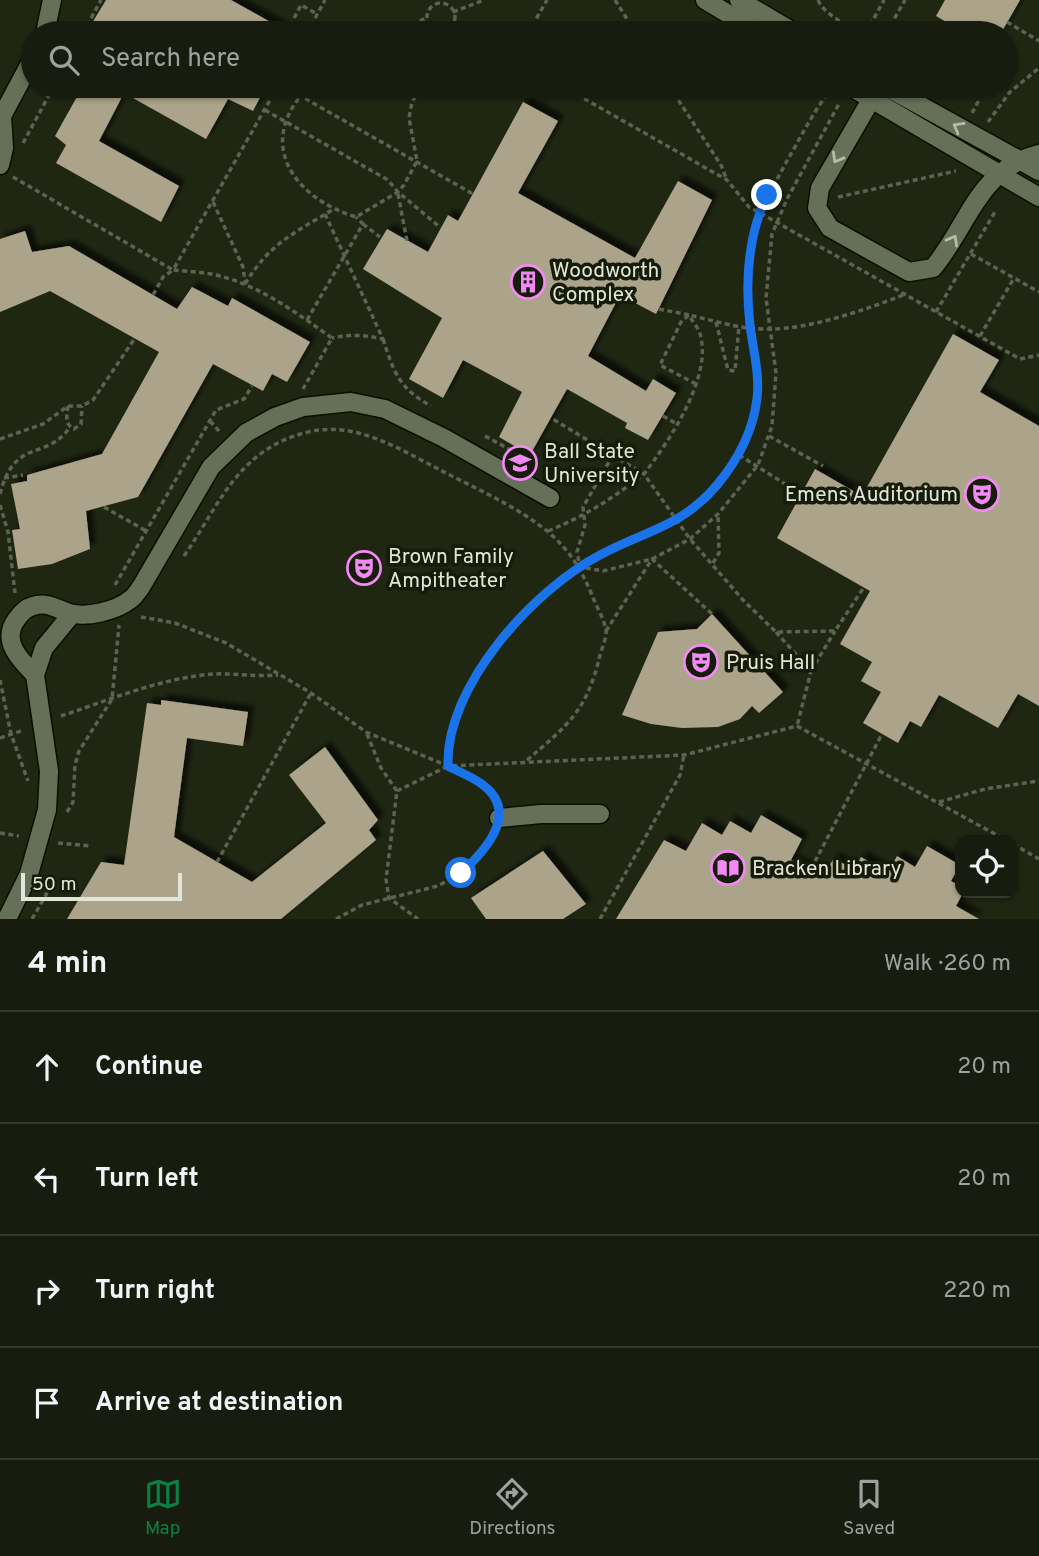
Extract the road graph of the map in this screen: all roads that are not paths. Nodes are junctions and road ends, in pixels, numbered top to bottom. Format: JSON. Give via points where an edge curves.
{"nodes":[{"id":1,"x":52,"y":0,"type":"edge"},
{"id":2,"x":705,"y":0,"type":"edge"},
{"id":3,"x":739,"y":0,"type":"edge"},
{"id":4,"x":48,"y":21,"type":"edge"},
{"id":5,"x":740,"y":21,"type":"edge"},
{"id":6,"x":775,"y":21,"type":"edge"},
{"id":7,"x":21,"y":80,"type":"edge"},
{"id":8,"x":872,"y":98,"type":"edge"},
{"id":9,"x":884,"y":98,"type":"edge"},
{"id":10,"x":907,"y":98,"type":"edge"},
{"id":11,"x":1,"y":116,"type":"edge"},
{"id":12,"x":1039,"y":154,"type":"edge"},
{"id":13,"x":1018,"y":160,"type":"junction"},
{"id":14,"x":4,"y":170,"type":"edge"},
{"id":15,"x":1039,"y":171,"type":"edge"},
{"id":16,"x":998,"y":173,"type":"junction"},
{"id":17,"x":1039,"y":197,"type":"edge"},
{"id":18,"x":550,"y":498,"type":"dead end"},
{"id":19,"x":72,"y":614,"type":"junction"},
{"id":20,"x":35,"y":675,"type":"junction"},
{"id":21,"x":600,"y":814,"type":"dead end"},
{"id":22,"x":499,"y":818,"type":"road end"},
{"id":23,"x":7,"y":919,"type":"edge"}],
"edges":[{"from":1,"to":4,"type":"street"},
{"from":2,"to":5,"type":"street"},
{"from":3,"to":6,"type":"street"},
{"from":7,"to":11,"type":"street"},
{"from":8,"to":16,"type":"street","one_way":true,"via":[[821,188],[817,208],[830,228],[909,272],[933,268]]},
{"from":9,"to":16,"type":"street"},
{"from":13,"to":10,"type":"street","one_way":true},
{"from":11,"to":14,"type":"street"},
{"from":12,"to":13,"type":"street"},
{"from":13,"to":15,"type":"street"},
{"from":13,"to":16,"type":"street"},
{"from":16,"to":17,"type":"street"},
{"from":18,"to":19,"type":"street","via":[[385,409],[351,402],[303,407],[246,433],[211,467],[131,599],[113,609]]},
{"from":19,"to":20,"type":"street","via":[[44,648]]},
{"from":19,"to":20,"type":"street","via":[[47,604],[33,605],[21,612],[12,626],[14,650]]},
{"from":20,"to":23,"type":"street","via":[[49,771],[47,810],[29,874]]},
{"from":21,"to":22,"type":"street"}]}
